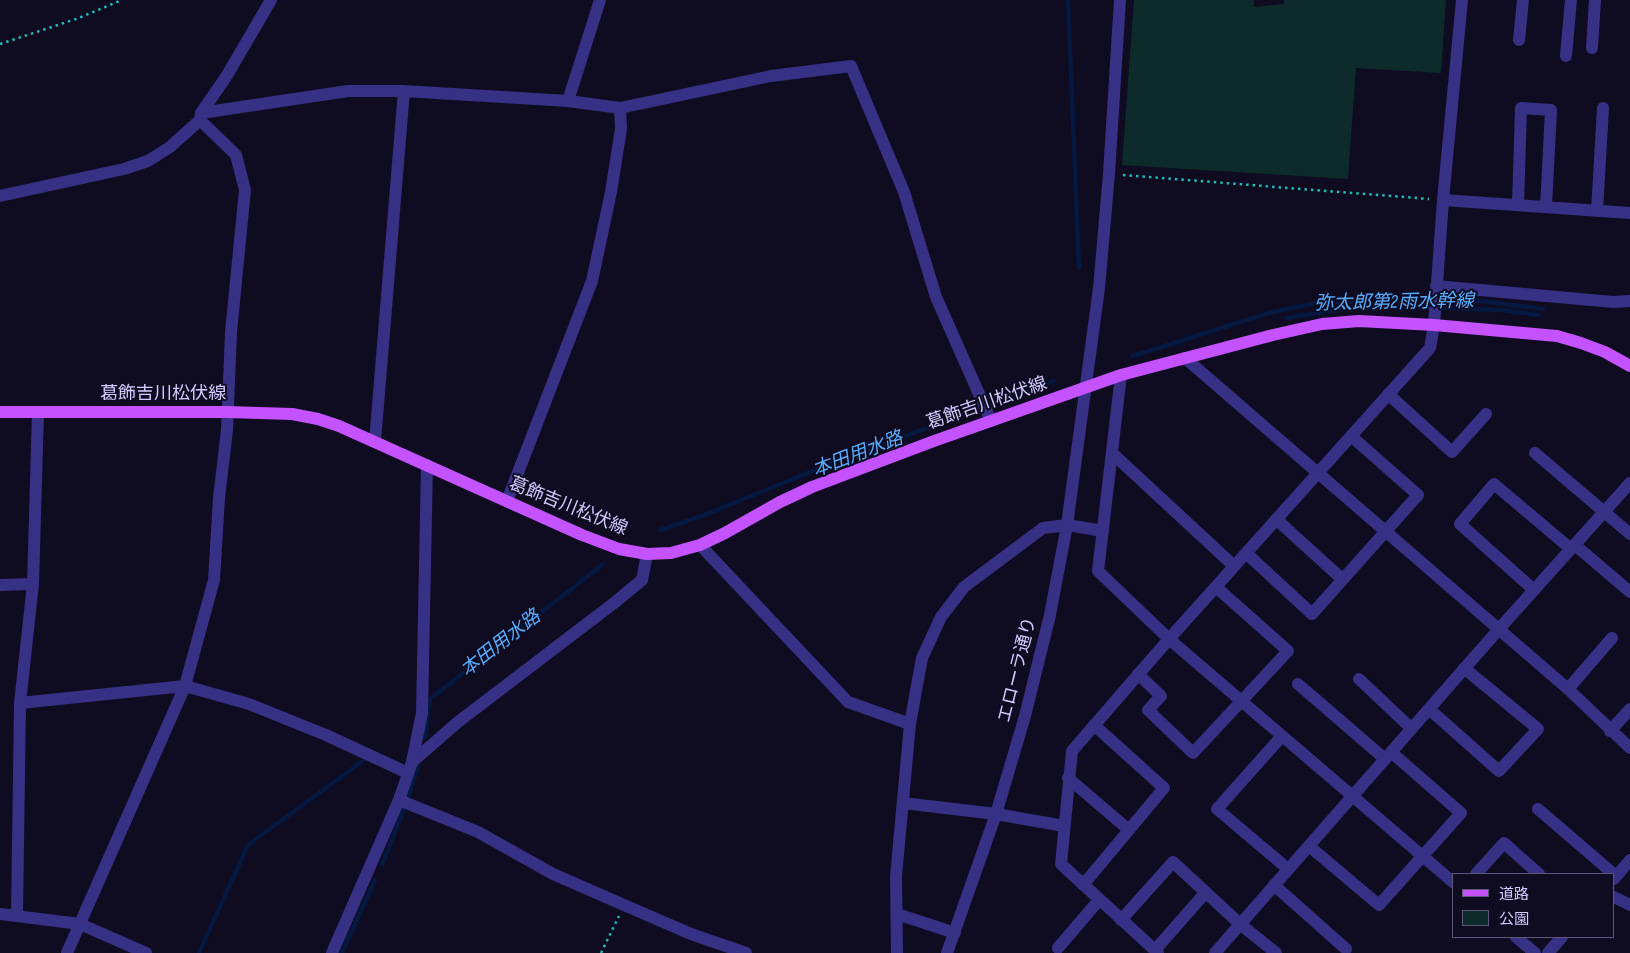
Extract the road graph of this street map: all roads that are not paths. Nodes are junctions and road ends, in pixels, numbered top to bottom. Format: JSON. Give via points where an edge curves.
{"nodes":[{"id":1,"x":271,"y":0,"type":"edge"},
{"id":2,"x":600,"y":0,"type":"edge"},
{"id":3,"x":1120,"y":0,"type":"edge"},
{"id":4,"x":1462,"y":0,"type":"edge"},
{"id":5,"x":1523,"y":0,"type":"edge"},
{"id":6,"x":1572,"y":0,"type":"edge"},
{"id":7,"x":1595,"y":0,"type":"edge"},
{"id":8,"x":1519,"y":40,"type":"dead end"},
{"id":9,"x":1592,"y":48,"type":"dead end"},
{"id":10,"x":1566,"y":56,"type":"dead end"},
{"id":11,"x":404,"y":91,"type":"junction"},
{"id":12,"x":568,"y":101,"type":"junction"},
{"id":13,"x":620,"y":108,"type":"junction"},
{"id":14,"x":1603,"y":108,"type":"dead end"},
{"id":15,"x":200,"y":116,"type":"junction"},
{"id":16,"x":0,"y":196,"type":"edge"},
{"id":17,"x":1443,"y":200,"type":"junction"},
{"id":18,"x":1518,"y":205,"type":"junction"},
{"id":19,"x":1546,"y":207,"type":"junction"},
{"id":20,"x":1597,"y":211,"type":"junction"},
{"id":21,"x":1630,"y":213,"type":"edge"},
{"id":22,"x":1436,"y":286,"type":"junction"},
{"id":23,"x":1630,"y":301,"type":"edge"},
{"id":24,"x":1434,"y":326,"type":"junction"},
{"id":25,"x":1185,"y":358,"type":"junction"},
{"id":26,"x":1630,"y":366,"type":"edge"},
{"id":27,"x":1122,"y":376,"type":"junction"},
{"id":28,"x":1086,"y":388,"type":"junction"},
{"id":29,"x":1388,"y":394,"type":"junction"},
{"id":30,"x":0,"y":412,"type":"edge"},
{"id":31,"x":38,"y":412,"type":"junction"},
{"id":32,"x":227,"y":412,"type":"junction"},
{"id":33,"x":1486,"y":414,"type":"dead end"},
{"id":34,"x":991,"y":422,"type":"junction"},
{"id":35,"x":1351,"y":436,"type":"junction"},
{"id":36,"x":375,"y":441,"type":"junction"},
{"id":37,"x":1112,"y":453,"type":"junction"},
{"id":38,"x":1535,"y":453,"type":"dead end"},
{"id":39,"x":427,"y":465,"type":"junction"},
{"id":40,"x":1318,"y":472,"type":"junction"},
{"id":41,"x":1630,"y":483,"type":"edge"},
{"id":42,"x":507,"y":502,"type":"junction"},
{"id":43,"x":1604,"y":512,"type":"junction"},
{"id":44,"x":1276,"y":519,"type":"junction"},
{"id":45,"x":1067,"y":525,"type":"junction"},
{"id":46,"x":1385,"y":531,"type":"junction"},
{"id":47,"x":1103,"y":532,"type":"junction"},
{"id":48,"x":1630,"y":534,"type":"edge"},
{"id":49,"x":700,"y":545,"type":"junction"},
{"id":50,"x":1573,"y":547,"type":"junction"},
{"id":51,"x":647,"y":554,"type":"junction"},
{"id":52,"x":1246,"y":554,"type":"junction"},
{"id":53,"x":1234,"y":566,"type":"junction"},
{"id":54,"x":1342,"y":580,"type":"junction"},
{"id":55,"x":33,"y":584,"type":"junction"},
{"id":56,"x":0,"y":585,"type":"edge"},
{"id":57,"x":1216,"y":587,"type":"junction"},
{"id":58,"x":1534,"y":590,"type":"junction"},
{"id":59,"x":1630,"y":592,"type":"edge"},
{"id":60,"x":1499,"y":629,"type":"junction"},
{"id":61,"x":1612,"y":638,"type":"dead end"},
{"id":62,"x":1169,"y":639,"type":"junction"},
{"id":63,"x":1464,"y":668,"type":"junction"},
{"id":64,"x":1138,"y":674,"type":"junction"},
{"id":65,"x":1359,"y":679,"type":"dead end"},
{"id":66,"x":1298,"y":684,"type":"dead end"},
{"id":67,"x":185,"y":686,"type":"junction"},
{"id":68,"x":1568,"y":689,"type":"junction"},
{"id":69,"x":1242,"y":701,"type":"junction"},
{"id":70,"x":20,"y":703,"type":"junction"},
{"id":71,"x":1429,"y":709,"type":"junction"},
{"id":72,"x":1630,"y":709,"type":"edge"},
{"id":73,"x":910,"y":724,"type":"junction"},
{"id":74,"x":1094,"y":726,"type":"junction"},
{"id":75,"x":1412,"y":728,"type":"junction"},
{"id":76,"x":1610,"y":731,"type":"junction"},
{"id":77,"x":1282,"y":736,"type":"junction"},
{"id":78,"x":1630,"y":748,"type":"edge"},
{"id":79,"x":1388,"y":755,"type":"junction"},
{"id":80,"x":410,"y":767,"type":"junction"},
{"id":81,"x":1068,"y":778,"type":"junction"},
{"id":82,"x":1352,"y":796,"type":"junction"},
{"id":83,"x":399,"y":800,"type":"junction"},
{"id":84,"x":903,"y":803,"type":"junction"},
{"id":85,"x":1538,"y":809,"type":"dead end"},
{"id":86,"x":996,"y":814,"type":"junction"},
{"id":87,"x":1064,"y":826,"type":"junction"},
{"id":88,"x":1129,"y":830,"type":"junction"},
{"id":89,"x":1309,"y":846,"type":"junction"},
{"id":90,"x":1422,"y":856,"type":"junction"},
{"id":91,"x":1630,"y":860,"type":"edge"},
{"id":92,"x":1288,"y":869,"type":"junction"},
{"id":93,"x":1477,"y":873,"type":"edge"},
{"id":94,"x":1538,"y":873,"type":"edge"},
{"id":95,"x":1610,"y":873,"type":"edge"},
{"id":96,"x":1615,"y":877,"type":"edge"},
{"id":97,"x":1452,"y":881,"type":"edge"},
{"id":98,"x":1274,"y":885,"type":"junction"},
{"id":99,"x":1083,"y":886,"type":"junction"},
{"id":100,"x":1206,"y":892,"type":"junction"},
{"id":101,"x":1615,"y":898,"type":"edge"},
{"id":102,"x":1099,"y":900,"type":"junction"},
{"id":103,"x":1630,"y":905,"type":"edge"},
{"id":104,"x":0,"y":914,"type":"edge"},
{"id":105,"x":897,"y":914,"type":"junction"},
{"id":106,"x":17,"y":915,"type":"junction"},
{"id":107,"x":1121,"y":920,"type":"junction"},
{"id":108,"x":80,"y":924,"type":"junction"},
{"id":109,"x":1240,"y":924,"type":"junction"},
{"id":110,"x":955,"y":933,"type":"junction"},
{"id":111,"x":1517,"y":938,"type":"edge"},
{"id":112,"x":1561,"y":938,"type":"edge"},
{"id":113,"x":1058,"y":948,"type":"dead end"},
{"id":114,"x":1346,"y":949,"type":"dead end"},
{"id":115,"x":1157,"y":952,"type":"edge"},
{"id":116,"x":67,"y":953,"type":"edge"},
{"id":117,"x":146,"y":953,"type":"edge"},
{"id":118,"x":332,"y":953,"type":"edge"},
{"id":119,"x":746,"y":953,"type":"edge"},
{"id":120,"x":897,"y":953,"type":"edge"},
{"id":121,"x":947,"y":953,"type":"edge"},
{"id":122,"x":1215,"y":953,"type":"edge"},
{"id":123,"x":1276,"y":953,"type":"edge"},
{"id":124,"x":1535,"y":953,"type":"edge"},
{"id":125,"x":1548,"y":953,"type":"edge"}],
"edges":[{"from":1,"to":15,"type":"street"},
{"from":2,"to":12,"type":"street"},
{"from":3,"to":28,"type":"street","name":"エローラ通り","via":[[1109,174]]},
{"from":4,"to":17,"type":"street"},
{"from":5,"to":8,"type":"street"},
{"from":6,"to":10,"type":"street"},
{"from":7,"to":9,"type":"street"},
{"from":11,"to":12,"type":"street"},
{"from":11,"to":15,"type":"street","via":[[348,91]]},
{"from":11,"to":36,"type":"street"},
{"from":12,"to":13,"type":"street"},
{"from":13,"to":34,"type":"street","via":[[771,76],[851,66],[904,192],[936,297]]},
{"from":13,"to":42,"type":"street","via":[[621,129],[611,192],[592,281]]},
{"from":14,"to":20,"type":"street"},
{"from":15,"to":16,"type":"street","via":[[170,146],[148,161]]},
{"from":15,"to":32,"type":"street","via":[[236,156],[245,190]]},
{"from":17,"to":18,"type":"street"},
{"from":17,"to":22,"type":"street"},
{"from":18,"to":19,"type":"street"},
{"from":18,"to":19,"type":"street","via":[[1520,108],[1551,110]]},
{"from":19,"to":20,"type":"street"},
{"from":20,"to":21,"type":"street"},
{"from":22,"to":23,"type":"street"},
{"from":22,"to":24,"type":"street"},
{"from":24,"to":25,"type":"main road","name":"葛飾吉川松伏線","via":[[1359,321],[1322,324]]},
{"from":24,"to":26,"type":"main road","name":"葛飾吉川松伏線","via":[[1557,336],[1581,342]]},
{"from":24,"to":29,"type":"street","via":[[1430,348]]},
{"from":25,"to":27,"type":"main road","name":"葛飾吉川松伏線"},
{"from":25,"to":40,"type":"street"},
{"from":27,"to":28,"type":"main road","name":"葛飾吉川松伏線"},
{"from":27,"to":37,"type":"street"},
{"from":28,"to":34,"type":"main road","name":"葛飾吉川松伏線"},
{"from":28,"to":45,"type":"street","name":"エローラ通り"},
{"from":29,"to":33,"type":"street","via":[[1452,452]]},
{"from":29,"to":35,"type":"street"},
{"from":30,"to":31,"type":"main road","name":"葛飾吉川松伏線"},
{"from":31,"to":32,"type":"main road","name":"葛飾吉川松伏線"},
{"from":31,"to":55,"type":"street"},
{"from":32,"to":36,"type":"main road","name":"葛飾吉川松伏線","via":[[309,417]]},
{"from":32,"to":67,"type":"street","via":[[214,580]]},
{"from":34,"to":49,"type":"main road","name":"葛飾吉川松伏線","via":[[934,440],[812,487]]},
{"from":35,"to":40,"type":"street"},
{"from":35,"to":46,"type":"street","via":[[1418,495]]},
{"from":36,"to":39,"type":"main road","name":"葛飾吉川松伏線"},
{"from":37,"to":47,"type":"street"},
{"from":37,"to":53,"type":"street"},
{"from":38,"to":43,"type":"street"},
{"from":39,"to":42,"type":"main road","name":"葛飾吉川松伏線"},
{"from":39,"to":80,"type":"street","via":[[422,713]]},
{"from":40,"to":44,"type":"street"},
{"from":40,"to":46,"type":"street"},
{"from":41,"to":43,"type":"street"},
{"from":42,"to":51,"type":"main road","name":"葛飾吉川松伏線","via":[[619,549]]},
{"from":43,"to":48,"type":"street"},
{"from":43,"to":50,"type":"street"},
{"from":44,"to":52,"type":"street"},
{"from":44,"to":54,"type":"street"},
{"from":45,"to":47,"type":"street"},
{"from":45,"to":73,"type":"street","via":[[1043,528],[964,587],[941,616],[922,658]]},
{"from":45,"to":86,"type":"street","name":"エローラ通り","via":[[1050,615]]},
{"from":46,"to":54,"type":"street"},
{"from":46,"to":60,"type":"street"},
{"from":47,"to":62,"type":"street","via":[[1098,571]]},
{"from":49,"to":51,"type":"main road","name":"葛飾吉川松伏線","via":[[671,554]]},
{"from":49,"to":73,"type":"street","via":[[848,702]]},
{"from":50,"to":58,"type":"street"},
{"from":50,"to":58,"type":"street","via":[[1494,484],[1460,524]]},
{"from":50,"to":59,"type":"street"},
{"from":51,"to":80,"type":"street","via":[[642,580],[458,722]]},
{"from":52,"to":53,"type":"street"},
{"from":52,"to":54,"type":"street","via":[[1312,614]]},
{"from":53,"to":57,"type":"street"},
{"from":55,"to":56,"type":"street"},
{"from":55,"to":70,"type":"street"},
{"from":57,"to":62,"type":"street"},
{"from":57,"to":69,"type":"street","via":[[1288,651]]},
{"from":58,"to":60,"type":"street"},
{"from":60,"to":63,"type":"street"},
{"from":60,"to":68,"type":"street"},
{"from":61,"to":68,"type":"street"},
{"from":62,"to":64,"type":"street"},
{"from":62,"to":69,"type":"street"},
{"from":63,"to":71,"type":"street"},
{"from":63,"to":71,"type":"street","via":[[1538,729],[1499,771]]},
{"from":64,"to":69,"type":"street","via":[[1160,696],[1148,710],[1193,753]]},
{"from":64,"to":74,"type":"street"},
{"from":65,"to":75,"type":"street"},
{"from":66,"to":79,"type":"street"},
{"from":67,"to":70,"type":"street"},
{"from":67,"to":80,"type":"street","via":[[248,704]]},
{"from":67,"to":108,"type":"street"},
{"from":68,"to":76,"type":"street"},
{"from":69,"to":77,"type":"street"},
{"from":70,"to":106,"type":"street"},
{"from":71,"to":75,"type":"street"},
{"from":72,"to":76,"type":"street"},
{"from":73,"to":84,"type":"street"},
{"from":74,"to":81,"type":"street","via":[[1072,752]]},
{"from":74,"to":88,"type":"street","via":[[1164,788]]},
{"from":75,"to":79,"type":"street"},
{"from":76,"to":78,"type":"street"},
{"from":77,"to":82,"type":"street"},
{"from":77,"to":92,"type":"street","via":[[1217,809]]},
{"from":79,"to":82,"type":"street"},
{"from":79,"to":90,"type":"street","via":[[1460,813]]},
{"from":80,"to":83,"type":"street"},
{"from":81,"to":87,"type":"street"},
{"from":81,"to":88,"type":"street"},
{"from":82,"to":89,"type":"street"},
{"from":82,"to":90,"type":"street"},
{"from":83,"to":118,"type":"street"},
{"from":83,"to":119,"type":"street","via":[[478,832],[554,874],[624,906]]},
{"from":84,"to":86,"type":"street"},
{"from":84,"to":105,"type":"street","via":[[896,876]]},
{"from":85,"to":95,"type":"street"},
{"from":86,"to":87,"type":"street"},
{"from":86,"to":110,"type":"street","name":"エローラ通り"},
{"from":87,"to":99,"type":"street","via":[[1061,864]]},
{"from":88,"to":99,"type":"street"},
{"from":89,"to":90,"type":"street","via":[[1379,905]]},
{"from":89,"to":92,"type":"street"},
{"from":90,"to":97,"type":"street"},
{"from":91,"to":96,"type":"street"},
{"from":92,"to":98,"type":"street"},
{"from":93,"to":94,"type":"street","via":[[1504,843]]},
{"from":98,"to":109,"type":"street"},
{"from":98,"to":114,"type":"street"},
{"from":99,"to":102,"type":"street"},
{"from":100,"to":107,"type":"street","via":[[1173,862]]},
{"from":100,"to":109,"type":"street"},
{"from":100,"to":115,"type":"street"},
{"from":101,"to":103,"type":"street"},
{"from":102,"to":107,"type":"street"},
{"from":102,"to":113,"type":"street"},
{"from":104,"to":106,"type":"street"},
{"from":105,"to":110,"type":"street"},
{"from":105,"to":120,"type":"street"},
{"from":106,"to":108,"type":"street"},
{"from":107,"to":115,"type":"street"},
{"from":108,"to":116,"type":"street"},
{"from":108,"to":117,"type":"street"},
{"from":109,"to":122,"type":"street"},
{"from":109,"to":123,"type":"street"},
{"from":110,"to":121,"type":"street","name":"エローラ通り"},
{"from":111,"to":124,"type":"street"},
{"from":112,"to":125,"type":"street"}]}
